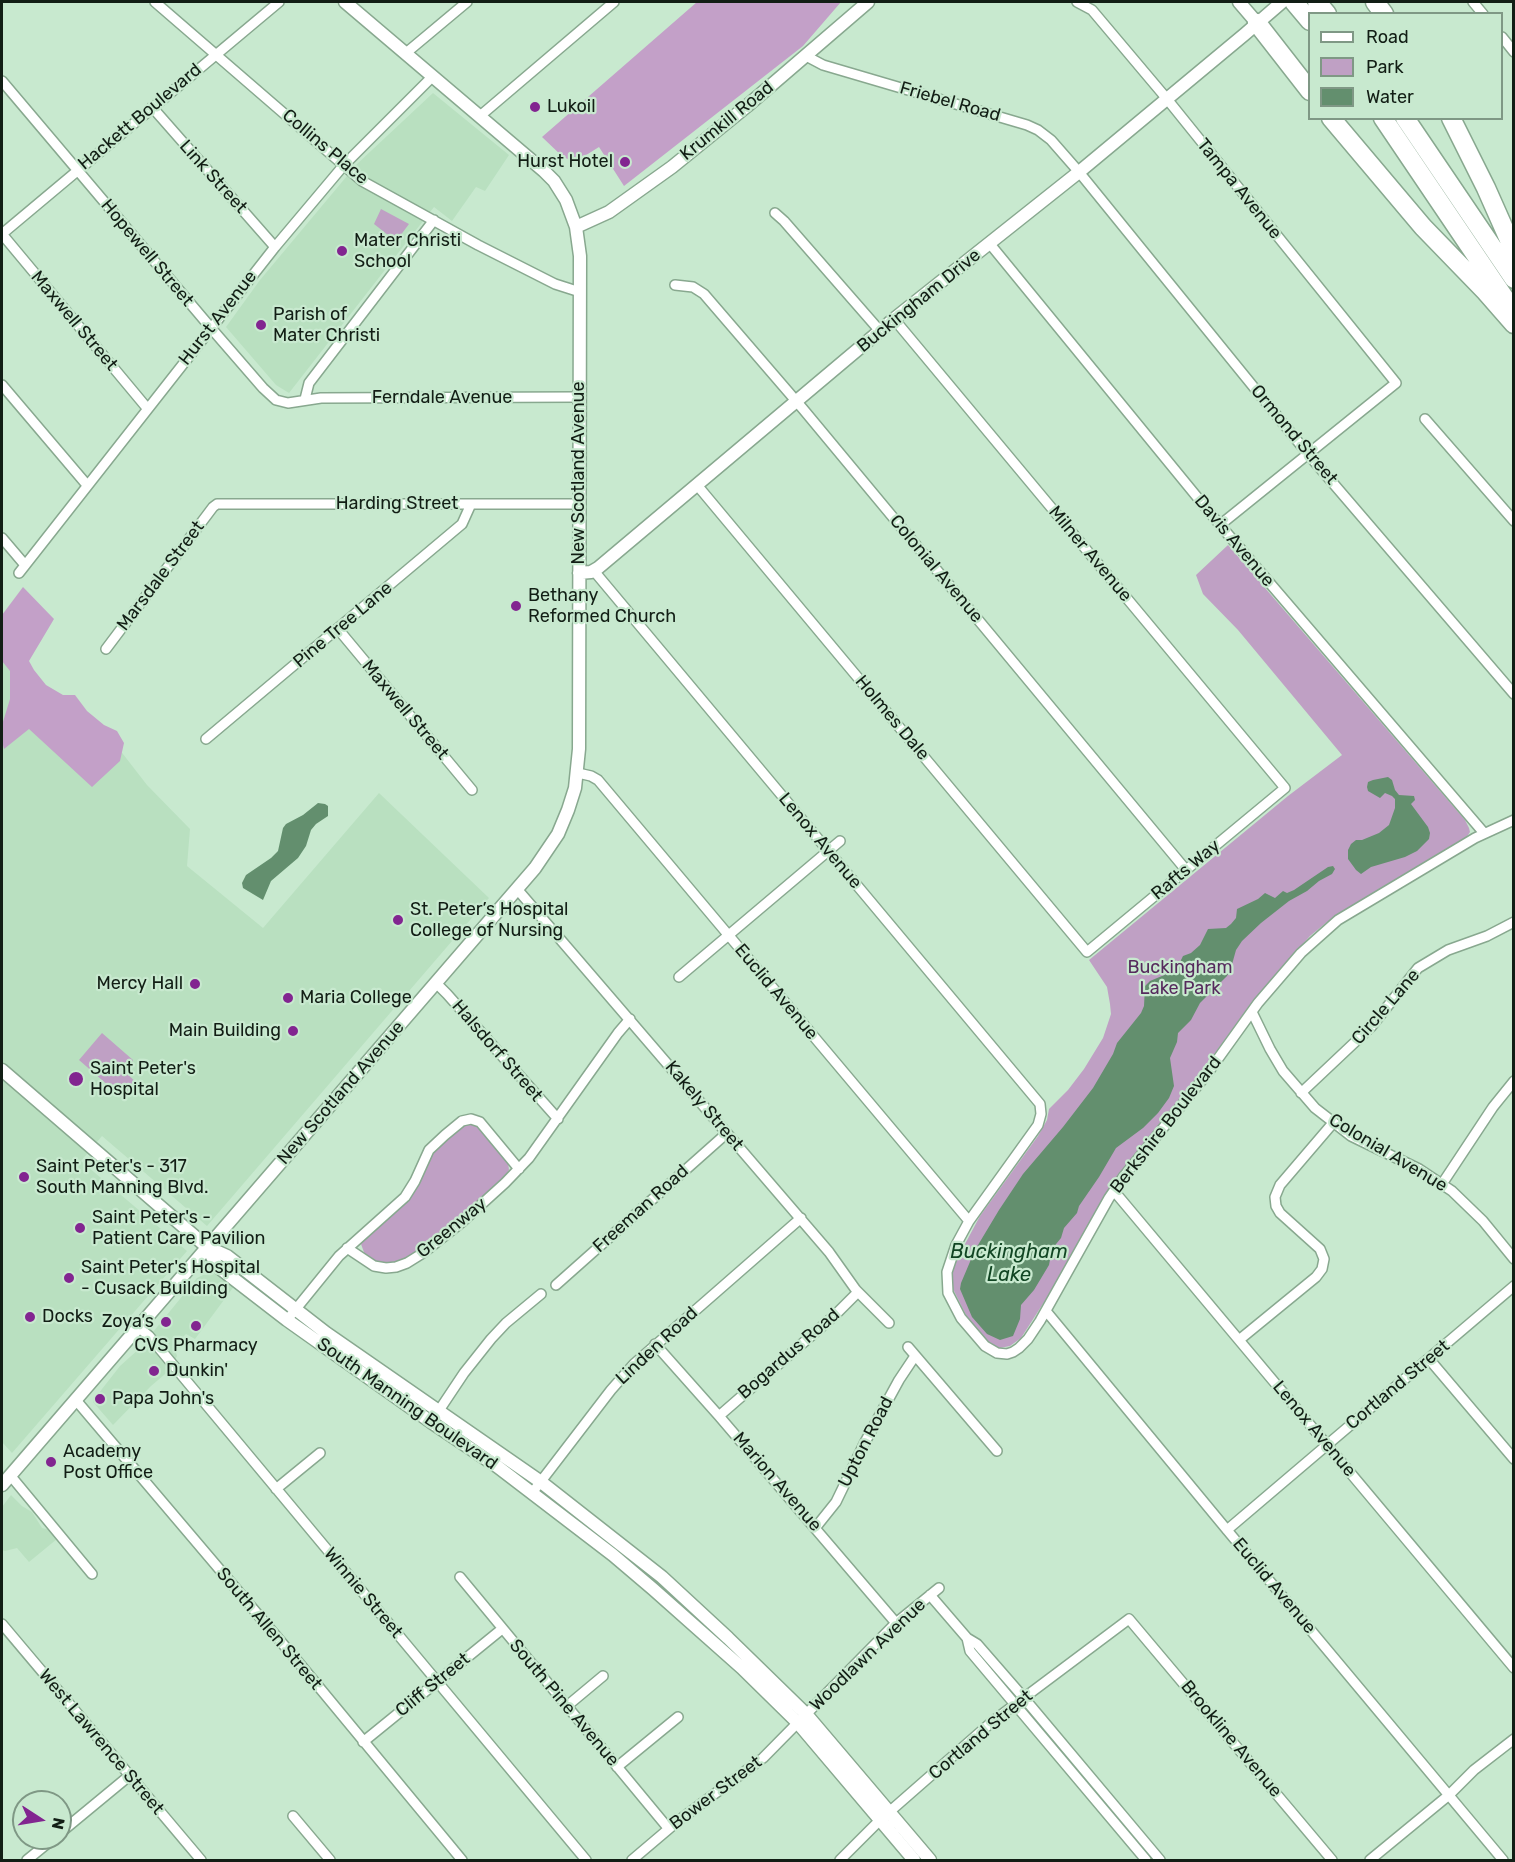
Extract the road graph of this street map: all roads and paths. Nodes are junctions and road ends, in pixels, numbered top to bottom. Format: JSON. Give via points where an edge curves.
{"nodes":[{"id":1,"x":155,"y":2,"type":"edge"},
{"id":2,"x":279,"y":2,"type":"edge"},
{"id":3,"x":345,"y":2,"type":"edge"},
{"id":4,"x":467,"y":2,"type":"edge"},
{"id":5,"x":614,"y":2,"type":"edge"},
{"id":6,"x":868,"y":2,"type":"edge"},
{"id":7,"x":1077,"y":2,"type":"edge"},
{"id":8,"x":1239,"y":2,"type":"edge"},
{"id":9,"x":1285,"y":3,"type":"edge"},
{"id":10,"x":1308,"y":20,"type":"edge"},
{"id":11,"x":1251,"y":29,"type":"junction"},
{"id":12,"x":1503,"y":38,"type":"edge"},
{"id":13,"x":1514,"y":52,"type":"edge"},
{"id":14,"x":216,"y":53,"type":"junction"},
{"id":15,"x":406,"y":53,"type":"junction"},
{"id":16,"x":806,"y":56,"type":"junction"},
{"id":17,"x":433,"y":76,"type":"junction"},
{"id":18,"x":2,"y":81,"type":"edge"},
{"id":19,"x":1308,"y":89,"type":"edge"},
{"id":20,"x":1167,"y":99,"type":"junction"},
{"id":21,"x":152,"y":107,"type":"junction"},
{"id":22,"x":480,"y":116,"type":"junction"},
{"id":23,"x":1333,"y":120,"type":"edge"},
{"id":24,"x":1384,"y":120,"type":"edge"},
{"id":25,"x":1406,"y":120,"type":"edge"},
{"id":26,"x":1452,"y":120,"type":"edge"},
{"id":27,"x":345,"y":165,"type":"junction"},
{"id":28,"x":77,"y":170,"type":"junction"},
{"id":29,"x":1079,"y":172,"type":"junction"},
{"id":30,"x":775,"y":213,"type":"dead end"},
{"id":31,"x":434,"y":220,"type":"junction"},
{"id":32,"x":576,"y":227,"type":"junction"},
{"id":33,"x":2,"y":234,"type":"edge"},
{"id":34,"x":990,"y":244,"type":"junction"},
{"id":35,"x":275,"y":247,"type":"junction"},
{"id":36,"x":1514,"y":250,"type":"edge"},
{"id":37,"x":1514,"y":279,"type":"edge"},
{"id":38,"x":675,"y":285,"type":"dead end"},
{"id":39,"x":580,"y":292,"type":"junction"},
{"id":40,"x":1514,"y":311,"type":"edge"},
{"id":41,"x":894,"y":319,"type":"junction"},
{"id":42,"x":1514,"y":324,"type":"edge"},
{"id":43,"x":211,"y":328,"type":"junction"},
{"id":44,"x":880,"y":331,"type":"junction"},
{"id":45,"x":2,"y":385,"type":"edge"},
{"id":46,"x":579,"y":397,"type":"junction"},
{"id":47,"x":305,"y":399,"type":"junction"},
{"id":48,"x":796,"y":401,"type":"junction"},
{"id":49,"x":147,"y":408,"type":"junction"},
{"id":50,"x":1425,"y":419,"type":"dead end"},
{"id":51,"x":1308,"y":454,"type":"junction"},
{"id":52,"x":697,"y":484,"type":"junction"},
{"id":53,"x":87,"y":485,"type":"junction"},
{"id":54,"x":216,"y":504,"type":"joint"},
{"id":55,"x":471,"y":504,"type":"junction"},
{"id":56,"x":579,"y":504,"type":"junction"},
{"id":57,"x":1514,"y":521,"type":"edge"},
{"id":58,"x":1220,"y":525,"type":"junction"},
{"id":59,"x":2,"y":537,"type":"edge"},
{"id":60,"x":594,"y":571,"type":"junction"},
{"id":61,"x":579,"y":573,"type":"junction"},
{"id":62,"x":338,"y":629,"type":"junction"},
{"id":63,"x":106,"y":649,"type":"dead end"},
{"id":64,"x":1514,"y":694,"type":"edge"},
{"id":65,"x":206,"y":739,"type":"dead end"},
{"id":66,"x":578,"y":773,"type":"junction"},
{"id":67,"x":1285,"y":788,"type":"joint"},
{"id":68,"x":472,"y":790,"type":"dead end"},
{"id":69,"x":1514,"y":820,"type":"edge"},
{"id":70,"x":1484,"y":833,"type":"junction"},
{"id":71,"x":840,"y":841,"type":"dead end"},
{"id":72,"x":828,"y":850,"type":"junction"},
{"id":73,"x":1186,"y":870,"type":"junction"},
{"id":74,"x":517,"y":889,"type":"junction"},
{"id":75,"x":1514,"y":922,"type":"edge"},
{"id":76,"x":729,"y":936,"type":"junction"},
{"id":77,"x":1087,"y":952,"type":"joint"},
{"id":78,"x":679,"y":977,"type":"dead end"},
{"id":79,"x":436,"y":983,"type":"junction"},
{"id":80,"x":1252,"y":1012,"type":"junction"},
{"id":81,"x":630,"y":1018,"type":"junction"},
{"id":82,"x":2,"y":1070,"type":"edge"},
{"id":83,"x":1514,"y":1081,"type":"edge"},
{"id":84,"x":1301,"y":1093,"type":"junction"},
{"id":85,"x":1041,"y":1114,"type":"joint"},
{"id":86,"x":558,"y":1119,"type":"junction"},
{"id":87,"x":1333,"y":1123,"type":"junction"},
{"id":88,"x":727,"y":1133,"type":"junction"},
{"id":89,"x":519,"y":1169,"type":"junction"},
{"id":90,"x":1442,"y":1184,"type":"junction"},
{"id":91,"x":1114,"y":1191,"type":"junction"},
{"id":92,"x":801,"y":1218,"type":"junction"},
{"id":93,"x":969,"y":1221,"type":"junction"},
{"id":94,"x":207,"y":1247,"type":"junction"},
{"id":95,"x":347,"y":1248,"type":"junction"},
{"id":96,"x":1514,"y":1258,"type":"edge"},
{"id":97,"x":556,"y":1286,"type":"dead end"},
{"id":98,"x":1514,"y":1286,"type":"edge"},
{"id":99,"x":858,"y":1292,"type":"junction"},
{"id":100,"x":541,"y":1294,"type":"dead end"},
{"id":101,"x":296,"y":1310,"type":"junction"},
{"id":102,"x":1046,"y":1311,"type":"junction"},
{"id":103,"x":287,"y":1320,"type":"junction"},
{"id":104,"x":889,"y":1323,"type":"dead end"},
{"id":105,"x":138,"y":1327,"type":"junction"},
{"id":106,"x":1239,"y":1340,"type":"junction"},
{"id":107,"x":655,"y":1344,"type":"junction"},
{"id":108,"x":908,"y":1347,"type":"dead end"},
{"id":109,"x":915,"y":1356,"type":"junction"},
{"id":110,"x":1430,"y":1359,"type":"junction"},
{"id":111,"x":75,"y":1399,"type":"junction"},
{"id":112,"x":720,"y":1416,"type":"junction"},
{"id":113,"x":434,"y":1417,"type":"junction"},
{"id":114,"x":1327,"y":1445,"type":"junction"},
{"id":115,"x":997,"y":1451,"type":"dead end"},
{"id":116,"x":320,"y":1453,"type":"dead end"},
{"id":117,"x":1514,"y":1459,"type":"edge"},
{"id":118,"x":10,"y":1475,"type":"junction"},
{"id":119,"x":541,"y":1482,"type":"junction"},
{"id":120,"x":2,"y":1485,"type":"edge"},
{"id":121,"x":276,"y":1489,"type":"junction"},
{"id":122,"x":532,"y":1493,"type":"junction"},
{"id":123,"x":816,"y":1527,"type":"junction"},
{"id":124,"x":1227,"y":1530,"type":"junction"},
{"id":125,"x":621,"y":1545,"type":"junction"},
{"id":126,"x":613,"y":1555,"type":"junction"},
{"id":127,"x":92,"y":1574,"type":"dead end"},
{"id":128,"x":460,"y":1577,"type":"dead end"},
{"id":129,"x":662,"y":1577,"type":"junction"},
{"id":130,"x":652,"y":1588,"type":"junction"},
{"id":131,"x":939,"y":1588,"type":"dead end"},
{"id":132,"x":930,"y":1595,"type":"junction"},
{"id":133,"x":1129,"y":1619,"type":"joint"},
{"id":134,"x":896,"y":1623,"type":"junction"},
{"id":135,"x":2,"y":1624,"type":"edge"},
{"id":136,"x":502,"y":1629,"type":"junction"},
{"id":137,"x":728,"y":1638,"type":"junction"},
{"id":138,"x":967,"y":1638,"type":"junction"},
{"id":139,"x":719,"y":1647,"type":"junction"},
{"id":140,"x":1514,"y":1668,"type":"edge"},
{"id":141,"x":603,"y":1676,"type":"dead end"},
{"id":142,"x":437,"y":1682,"type":"junction"},
{"id":143,"x":1024,"y":1698,"type":"junction"},
{"id":144,"x":1016,"y":1704,"type":"junction"},
{"id":145,"x":567,"y":1706,"type":"junction"},
{"id":146,"x":678,"y":1717,"type":"dead end"},
{"id":147,"x":802,"y":1719,"type":"junction"},
{"id":148,"x":1514,"y":1739,"type":"edge"},
{"id":149,"x":363,"y":1742,"type":"junction"},
{"id":150,"x":617,"y":1767,"type":"junction"},
{"id":151,"x":129,"y":1776,"type":"junction"},
{"id":152,"x":1098,"y":1786,"type":"junction"},
{"id":153,"x":1089,"y":1792,"type":"junction"},
{"id":154,"x":1449,"y":1796,"type":"junction"},
{"id":155,"x":293,"y":1816,"type":"dead end"},
{"id":156,"x":885,"y":1816,"type":"junction"},
{"id":157,"x":72,"y":1823,"type":"edge"},
{"id":158,"x":668,"y":1828,"type":"junction"},
{"id":159,"x":39,"y":1850,"type":"edge"},
{"id":160,"x":27,"y":1860,"type":"edge"},
{"id":161,"x":201,"y":1860,"type":"edge"},
{"id":162,"x":330,"y":1860,"type":"edge"},
{"id":163,"x":462,"y":1860,"type":"edge"},
{"id":164,"x":586,"y":1860,"type":"edge"},
{"id":165,"x":632,"y":1860,"type":"edge"},
{"id":166,"x":840,"y":1860,"type":"edge"},
{"id":167,"x":914,"y":1860,"type":"edge"},
{"id":168,"x":930,"y":1860,"type":"edge"},
{"id":169,"x":1146,"y":1860,"type":"edge"},
{"id":170,"x":1160,"y":1860,"type":"edge"},
{"id":171,"x":1332,"y":1860,"type":"edge"},
{"id":172,"x":1370,"y":1860,"type":"edge"},
{"id":173,"x":1503,"y":1860,"type":"edge"}],
"edges":[{"from":1,"to":14,"type":"street","name":"Collins Place"},
{"from":2,"to":14,"type":"street","name":"Hackett Boulevard"},
{"from":3,"to":15,"type":"street","name":"New Scotland Avenue"},
{"from":4,"to":15,"type":"street"},
{"from":5,"to":22,"type":"street"},
{"from":6,"to":16,"type":"street","name":"Krumkill Road"},
{"from":7,"to":20,"type":"street","name":"Tampa Avenue","via":[[1092,10]]},
{"from":8,"to":11,"type":"street"},
{"from":9,"to":10,"type":"highway"},
{"from":9,"to":11,"type":"street"},
{"from":11,"to":19,"type":"highway"},
{"from":11,"to":20,"type":"street","name":"Buckingham Drive"},
{"from":12,"to":13,"type":"street"},
{"from":14,"to":21,"type":"street","name":"Hackett Boulevard"},
{"from":14,"to":27,"type":"street","name":"Collins Place"},
{"from":15,"to":17,"type":"street","name":"New Scotland Avenue"},
{"from":16,"to":29,"type":"street","name":"Friebel Road","via":[[823,65],[1034,128],[1052,140]]},
{"from":16,"to":32,"type":"street","name":"Krumkill Road","via":[[651,183],[609,212]]},
{"from":17,"to":22,"type":"street","name":"New Scotland Avenue"},
{"from":17,"to":27,"type":"street","name":"Hurst Avenue"},
{"from":18,"to":28,"type":"street","name":"Hopewell Street"},
{"from":20,"to":29,"type":"street","name":"Buckingham Drive"},
{"from":20,"to":51,"type":"street","name":"Tampa Avenue","via":[[1396,383]]},
{"from":21,"to":28,"type":"street","name":"Hackett Boulevard"},
{"from":21,"to":35,"type":"street","name":"Link Street"},
{"from":22,"to":32,"type":"street","name":"New Scotland Avenue","via":[[554,182]]},
{"from":23,"to":42,"type":"highway","via":[[1423,227]]},
{"from":24,"to":40,"type":"highway"},
{"from":25,"to":37,"type":"highway"},
{"from":26,"to":36,"type":"highway"},
{"from":27,"to":31,"type":"street","name":"Collins Place","via":[[362,181]]},
{"from":27,"to":35,"type":"street","name":"Hurst Avenue"},
{"from":28,"to":33,"type":"street","name":"Hackett Boulevard"},
{"from":28,"to":43,"type":"street","name":"Hopewell Street"},
{"from":29,"to":34,"type":"street","name":"Buckingham Drive"},
{"from":29,"to":51,"type":"street","name":"Ormond Street"},
{"from":30,"to":44,"type":"street"},
{"from":31,"to":39,"type":"street","name":"Collins Place","via":[[555,284]]},
{"from":31,"to":47,"type":"street","via":[[309,383]]},
{"from":32,"to":39,"type":"street","name":"New Scotland Avenue"},
{"from":33,"to":49,"type":"street","name":"Maxwell Street"},
{"from":34,"to":41,"type":"street","name":"Buckingham Drive"},
{"from":34,"to":58,"type":"street","name":"Davis Avenue"},
{"from":35,"to":43,"type":"street","name":"Hurst Avenue"},
{"from":38,"to":48,"type":"street","name":"Colonial Avenue","via":[[693,287],[704,294]]},
{"from":39,"to":46,"type":"street","name":"New Scotland Avenue"},
{"from":41,"to":44,"type":"street","name":"Buckingham Drive"},
{"from":41,"to":67,"type":"street","name":"Milner Avenue"},
{"from":43,"to":47,"type":"street","name":"Hopewell Street","via":[[273,398],[288,403]]},
{"from":43,"to":49,"type":"street","name":"Hurst Avenue"},
{"from":44,"to":48,"type":"street","name":"Buckingham Drive"},
{"from":45,"to":53,"type":"street"},
{"from":46,"to":47,"type":"street","name":"Ferndale Avenue"},
{"from":46,"to":56,"type":"street","name":"New Scotland Avenue"},
{"from":48,"to":52,"type":"street","name":"Buckingham Drive"},
{"from":48,"to":73,"type":"street","name":"Colonial Avenue"},
{"from":49,"to":53,"type":"street","name":"Hurst Avenue"},
{"from":50,"to":57,"type":"street"},
{"from":51,"to":58,"type":"street"},
{"from":51,"to":64,"type":"street","name":"Ormond Street"},
{"from":52,"to":60,"type":"street","name":"Buckingham Drive"},
{"from":52,"to":77,"type":"street","name":"Holmes Dale"},
{"from":53,"to":59,"type":"street","name":"Hurst Avenue","via":[[22,569]]},
{"from":54,"to":55,"type":"street","name":"Harding Street"},
{"from":54,"to":63,"type":"street","name":"Marsdale Street"},
{"from":55,"to":56,"type":"street","name":"Harding Street"},
{"from":55,"to":62,"type":"street","name":"Pine Tree Lane","via":[[462,524]]},
{"from":56,"to":61,"type":"street","name":"New Scotland Avenue"},
{"from":58,"to":70,"type":"street","name":"Davis Avenue"},
{"from":60,"to":61,"type":"street"},
{"from":60,"to":72,"type":"street","name":"Lenox Avenue"},
{"from":61,"to":66,"type":"street","name":"New Scotland Avenue"},
{"from":62,"to":65,"type":"street","name":"Pine Tree Lane"},
{"from":62,"to":68,"type":"street","name":"Maxwell Street"},
{"from":66,"to":74,"type":"street","name":"New Scotland Avenue","via":[[558,834]]},
{"from":66,"to":76,"type":"street","name":"Euclid Avenue","via":[[598,780]]},
{"from":67,"to":73,"type":"street","name":"Rafts Way"},
{"from":69,"to":70,"type":"street","name":"Berkshire Boulevard"},
{"from":70,"to":80,"type":"street","name":"Berkshire Boulevard","via":[[1331,925],[1301,953]]},
{"from":71,"to":72,"type":"street"},
{"from":72,"to":76,"type":"street"},
{"from":72,"to":85,"type":"street","name":"Lenox Avenue","via":[[1037,1099]]},
{"from":73,"to":77,"type":"street","name":"Rafts Way"},
{"from":74,"to":79,"type":"street","name":"New Scotland Avenue"},
{"from":74,"to":81,"type":"street","name":"Kakely Street"},
{"from":75,"to":84,"type":"street","name":"Circle Lane","via":[[1448,950],[1418,968],[1371,1027]]},
{"from":76,"to":78,"type":"street"},
{"from":76,"to":93,"type":"street","name":"Euclid Avenue"},
{"from":79,"to":86,"type":"street","name":"Halsdorf Street"},
{"from":79,"to":94,"type":"street","name":"New Scotland Avenue"},
{"from":80,"to":84,"type":"street","name":"Colonial Avenue","via":[[1276,1060]]},
{"from":80,"to":91,"type":"street","name":"Berkshire Boulevard"},
{"from":81,"to":86,"type":"street","name":"Greenway"},
{"from":81,"to":88,"type":"street","name":"Kakely Street"},
{"from":82,"to":94,"type":"street","name":"South Manning Boulevard"},
{"from":83,"to":90,"type":"street"},
{"from":84,"to":87,"type":"street","name":"Colonial Avenue"},
{"from":85,"to":93,"type":"street","name":"Berkshire Boulevard","via":[[1032,1134]]},
{"from":86,"to":89,"type":"street","name":"Greenway"},
{"from":87,"to":90,"type":"street","name":"Colonial Avenue"},
{"from":87,"to":106,"type":"street","via":[[1280,1185],[1275,1197],[1280,1213],[1320,1249],[1322,1269]]},
{"from":88,"to":92,"type":"street","name":"Kakely Street"},
{"from":88,"to":97,"type":"street","name":"Freeman Road"},
{"from":89,"to":95,"type":"street","name":"Greenway","via":[[462,1222],[402,1265],[376,1267]]},
{"from":89,"to":95,"type":"street","via":[[480,1122],[464,1120],[433,1145],[401,1201]]},
{"from":90,"to":96,"type":"street","name":"Colonial Avenue","via":[[1483,1221]]},
{"from":91,"to":102,"type":"street","name":"Berkshire Boulevard"},
{"from":91,"to":106,"type":"street","name":"Lenox Avenue"},
{"from":92,"to":99,"type":"street","name":"Kakely Street"},
{"from":92,"to":107,"type":"street","name":"Linden Road"},
{"from":93,"to":102,"type":"street","name":"Berkshire Boulevard","via":[[946,1280],[952,1303],[964,1323],[985,1346],[1007,1354],[1026,1342]]},
{"from":94,"to":101,"type":"street","name":"South Manning Boulevard","via":[[227,1256]]},
{"from":94,"to":103,"type":"street","name":"South Manning Boulevard","via":[[217,1266]]},
{"from":94,"to":105,"type":"street","name":"New Scotland Avenue"},
{"from":95,"to":101,"type":"street"},
{"from":98,"to":110,"type":"street","name":"Cortland Street"},
{"from":99,"to":104,"type":"street","name":"Kakely Street"},
{"from":99,"to":112,"type":"street","name":"Bogardus Road"},
{"from":100,"to":113,"type":"street","via":[[491,1339]]},
{"from":101,"to":103,"type":"street"},
{"from":101,"to":113,"type":"street","name":"South Manning Boulevard"},
{"from":102,"to":124,"type":"street","name":"Euclid Avenue"},
{"from":103,"to":113,"type":"street","name":"South Manning Boulevard"},
{"from":105,"to":111,"type":"street","name":"New Scotland Avenue"},
{"from":105,"to":121,"type":"street","name":"Winnie Street"},
{"from":106,"to":114,"type":"street","name":"Lenox Avenue"},
{"from":107,"to":112,"type":"street","name":"Marion Avenue"},
{"from":107,"to":119,"type":"street","name":"Linden Road","via":[[618,1381]]},
{"from":108,"to":109,"type":"street"},
{"from":109,"to":115,"type":"street"},
{"from":109,"to":123,"type":"street","name":"Upton Road","via":[[836,1502]]},
{"from":110,"to":114,"type":"street","name":"Cortland Street"},
{"from":110,"to":117,"type":"street"},
{"from":111,"to":118,"type":"street","name":"New Scotland Avenue"},
{"from":111,"to":149,"type":"street","name":"South Allen Street"},
{"from":112,"to":123,"type":"street","name":"Marion Avenue"},
{"from":113,"to":119,"type":"street","name":"South Manning Boulevard"},
{"from":113,"to":122,"type":"street","name":"South Manning Boulevard"},
{"from":114,"to":124,"type":"street","name":"Cortland Street"},
{"from":114,"to":140,"type":"street","name":"Lenox Avenue"},
{"from":116,"to":121,"type":"street"},
{"from":118,"to":120,"type":"street","name":"New Scotland Avenue"},
{"from":118,"to":127,"type":"street"},
{"from":119,"to":122,"type":"street","name":"Linden Road"},
{"from":119,"to":125,"type":"street","name":"South Manning Boulevard"},
{"from":121,"to":142,"type":"street","name":"Winnie Street"},
{"from":122,"to":126,"type":"street","name":"South Manning Boulevard"},
{"from":123,"to":134,"type":"street","name":"Marion Avenue"},
{"from":124,"to":154,"type":"street","name":"Euclid Avenue"},
{"from":125,"to":126,"type":"street"},
{"from":125,"to":129,"type":"street","name":"South Manning Boulevard"},
{"from":126,"to":130,"type":"street","name":"South Manning Boulevard"},
{"from":128,"to":136,"type":"street","name":"South Pine Avenue"},
{"from":129,"to":130,"type":"street"},
{"from":129,"to":137,"type":"street","name":"South Manning Boulevard"},
{"from":130,"to":139,"type":"street","name":"South Manning Boulevard"},
{"from":131,"to":132,"type":"street","name":"Woodlawn Avenue"},
{"from":132,"to":134,"type":"street","name":"Woodlawn Avenue"},
{"from":132,"to":138,"type":"street"},
{"from":133,"to":143,"type":"street","name":"Cortland Street"},
{"from":133,"to":171,"type":"street","name":"Brookline Avenue"},
{"from":134,"to":147,"type":"street","name":"Woodlawn Avenue"},
{"from":135,"to":151,"type":"street","name":"West Lawrence Street"},
{"from":136,"to":142,"type":"street","name":"Cliff Street"},
{"from":136,"to":145,"type":"street","name":"South Pine Avenue"},
{"from":137,"to":139,"type":"street"},
{"from":137,"to":147,"type":"street","name":"South Manning Boulevard"},
{"from":138,"to":143,"type":"street","via":[[977,1644]]},
{"from":138,"to":144,"type":"street","via":[[970,1651]]},
{"from":139,"to":147,"type":"street","name":"South Manning Boulevard"},
{"from":141,"to":145,"type":"street"},
{"from":142,"to":149,"type":"street","name":"Cliff Street"},
{"from":142,"to":164,"type":"street","name":"Winnie Street"},
{"from":143,"to":144,"type":"street","name":"Cortland Street"},
{"from":143,"to":152,"type":"street"},
{"from":144,"to":153,"type":"street"},
{"from":144,"to":156,"type":"street","name":"Cortland Street"},
{"from":145,"to":150,"type":"street","name":"South Pine Avenue"},
{"from":146,"to":150,"type":"street"},
{"from":147,"to":156,"type":"street","name":"South Manning Boulevard"},
{"from":147,"to":158,"type":"street","name":"Bower Street","via":[[755,1764]]},
{"from":148,"to":154,"type":"street","via":[[1469,1774]]},
{"from":149,"to":163,"type":"street","name":"South Allen Street"},
{"from":150,"to":158,"type":"street","name":"South Pine Avenue"},
{"from":151,"to":157,"type":"street"},
{"from":151,"to":161,"type":"street","name":"West Lawrence Street"},
{"from":152,"to":153,"type":"street"},
{"from":152,"to":170,"type":"street"},
{"from":153,"to":169,"type":"street"},
{"from":154,"to":172,"type":"street"},
{"from":154,"to":173,"type":"street","name":"Euclid Avenue"},
{"from":155,"to":162,"type":"street"},
{"from":156,"to":166,"type":"street","name":"Cortland Street"},
{"from":156,"to":167,"type":"street","name":"South Manning Boulevard"},
{"from":156,"to":168,"type":"street","name":"South Manning Boulevard"},
{"from":158,"to":165,"type":"street","name":"Bower Street"},
{"from":159,"to":160,"type":"street"}]}
